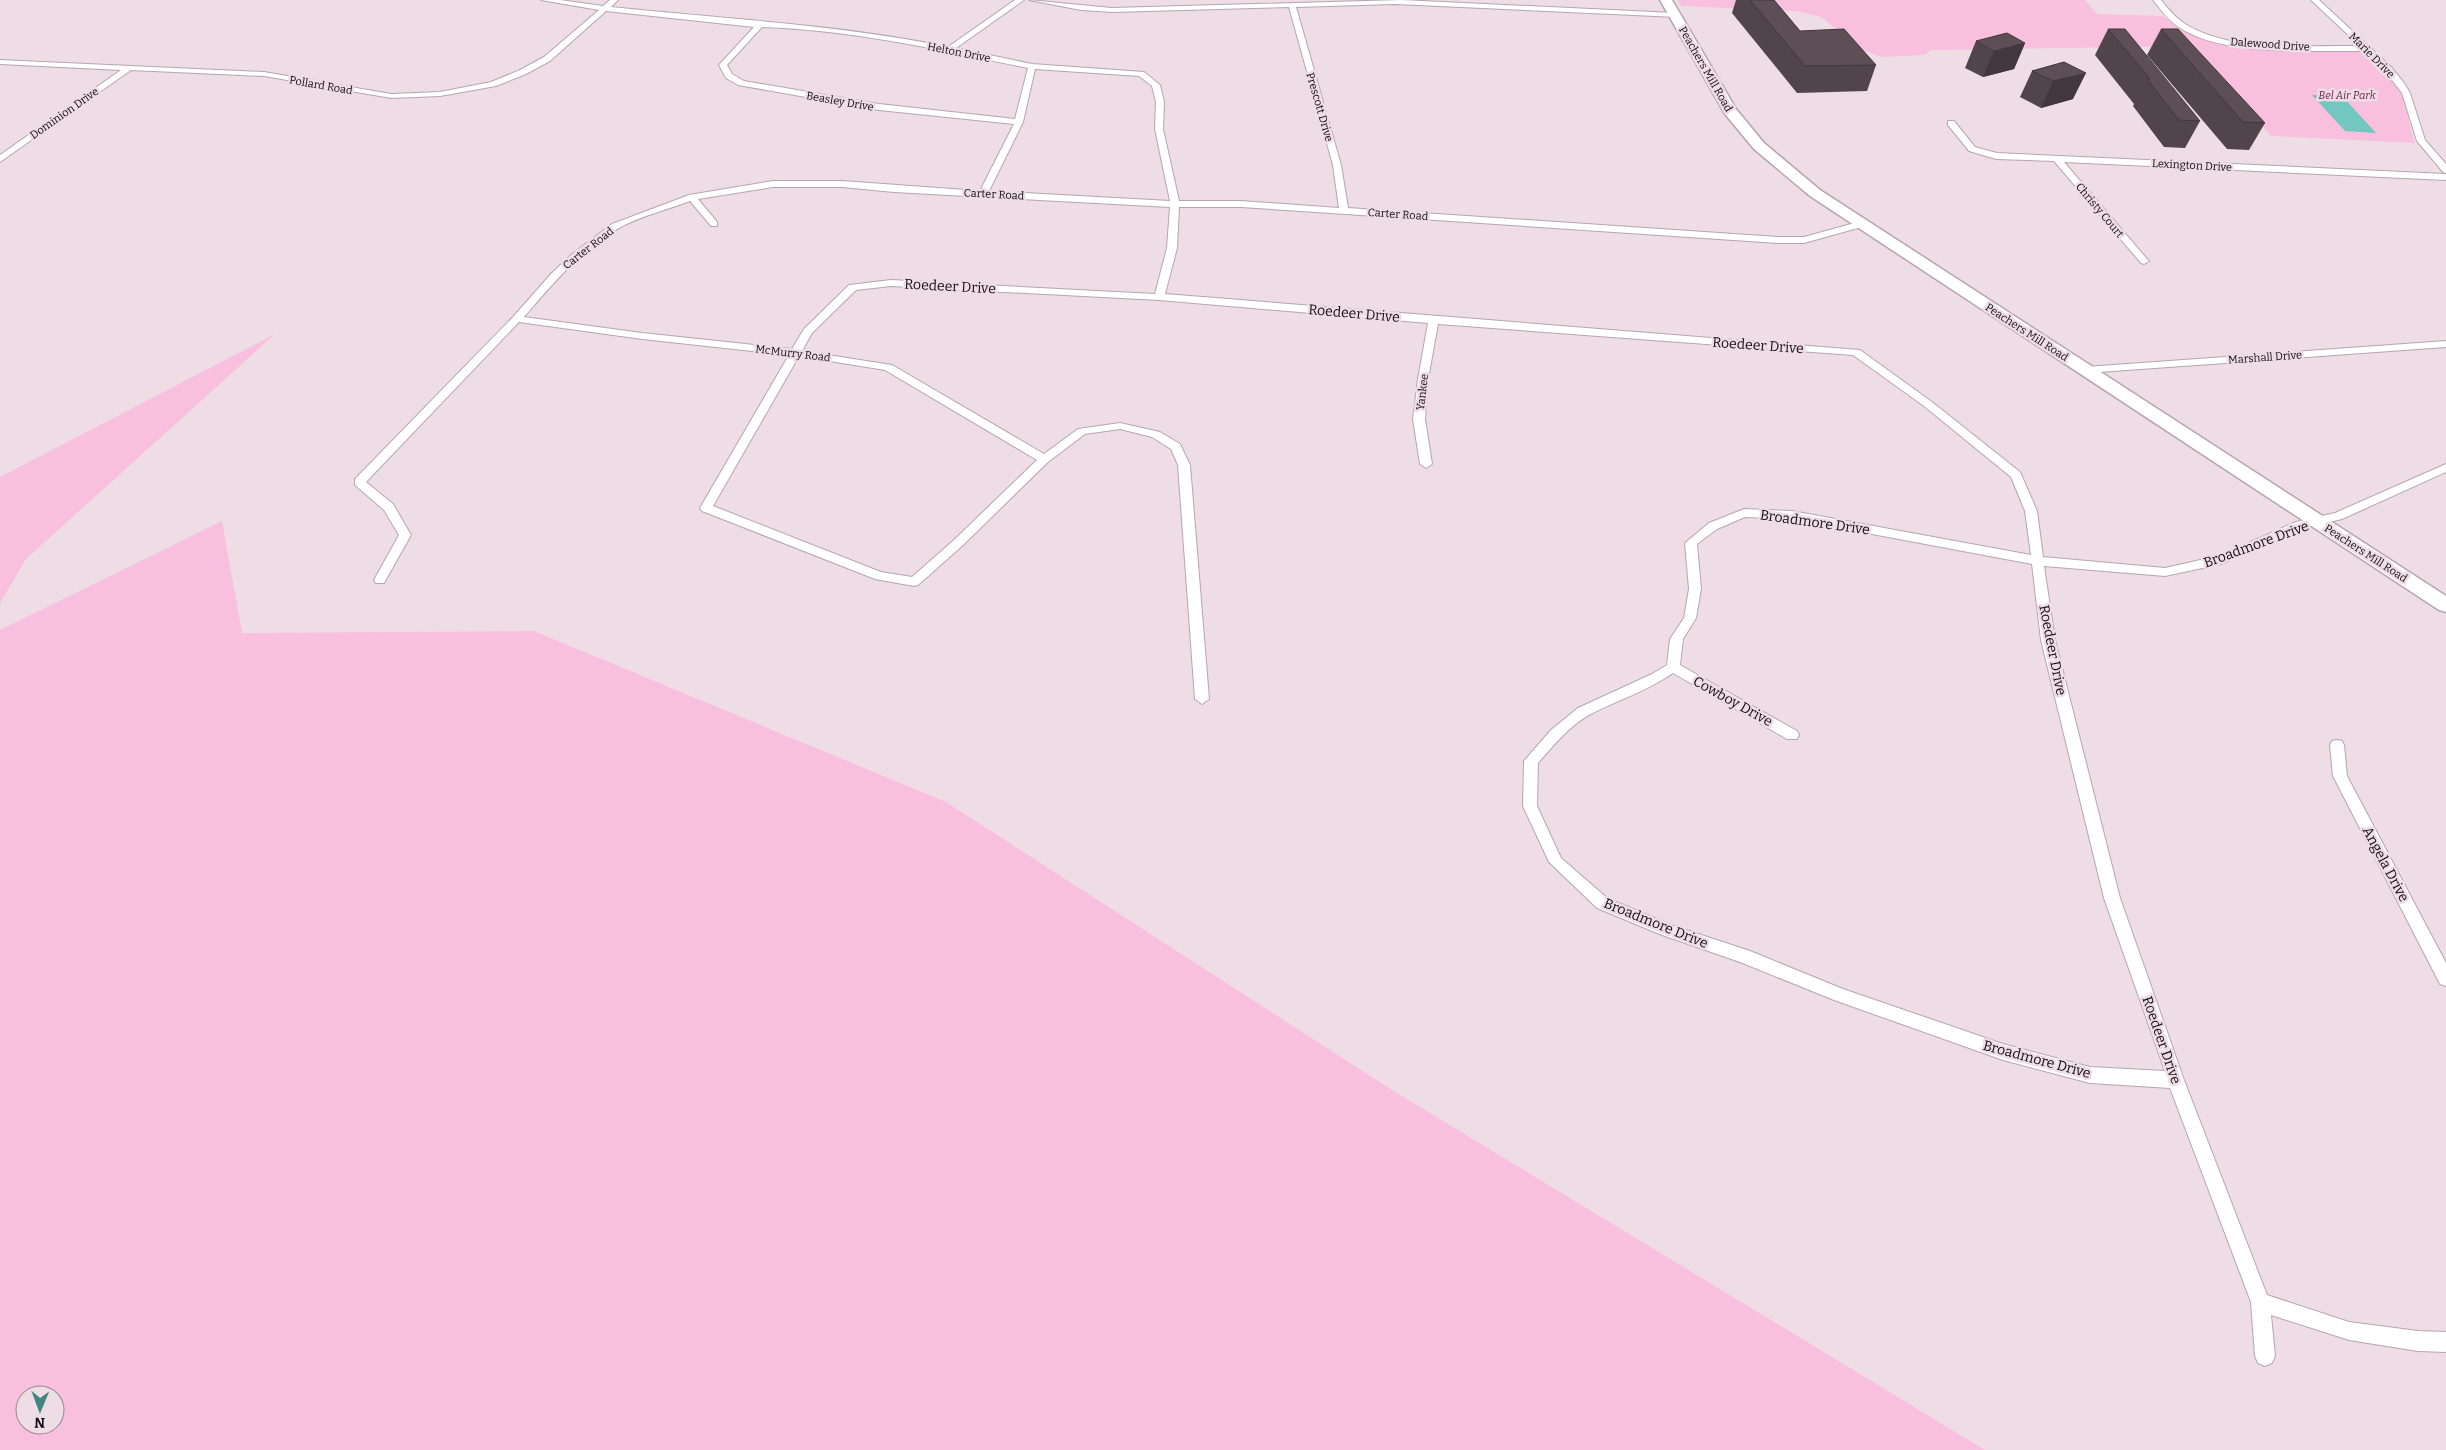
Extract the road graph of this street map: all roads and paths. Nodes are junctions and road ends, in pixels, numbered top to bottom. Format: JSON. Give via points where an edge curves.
{"nodes":[{"id":1,"x":545,"y":0,"type":"edge"},
{"id":2,"x":614,"y":0,"type":"edge"},
{"id":3,"x":1020,"y":0,"type":"edge"},
{"id":4,"x":1033,"y":0,"type":"edge"},
{"id":5,"x":1666,"y":0,"type":"edge"},
{"id":6,"x":2157,"y":0,"type":"edge"},
{"id":7,"x":2315,"y":0,"type":"edge"},
{"id":8,"x":1461,"y":3,"type":"edge"},
{"id":9,"x":1229,"y":4,"type":"edge"},
{"id":10,"x":1292,"y":5,"type":"junction"},
{"id":11,"x":604,"y":9,"type":"junction"},
{"id":12,"x":1674,"y":14,"type":"junction"},
{"id":13,"x":760,"y":25,"type":"junction"},
{"id":14,"x":2367,"y":49,"type":"junction"},
{"id":15,"x":948,"y":50,"type":"junction"},
{"id":16,"x":0,"y":62,"type":"edge"},
{"id":17,"x":1032,"y":66,"type":"junction"},
{"id":18,"x":129,"y":68,"type":"junction"},
{"id":19,"x":1019,"y":122,"type":"junction"},
{"id":20,"x":1951,"y":123,"type":"dead end"},
{"id":21,"x":2056,"y":158,"type":"junction"},
{"id":22,"x":0,"y":159,"type":"edge"},
{"id":23,"x":2446,"y":170,"type":"edge"},
{"id":24,"x":2446,"y":177,"type":"edge"},
{"id":25,"x":984,"y":193,"type":"junction"},
{"id":26,"x":692,"y":197,"type":"junction"},
{"id":27,"x":1176,"y":204,"type":"junction"},
{"id":28,"x":1344,"y":210,"type":"junction"},
{"id":29,"x":714,"y":224,"type":"dead end"},
{"id":30,"x":1862,"y":224,"type":"junction"},
{"id":31,"x":2144,"y":261,"type":"dead end"},
{"id":32,"x":1159,"y":297,"type":"junction"},
{"id":33,"x":517,"y":319,"type":"junction"},
{"id":34,"x":1434,"y":320,"type":"junction"},
{"id":35,"x":2446,"y":344,"type":"edge"},
{"id":36,"x":797,"y":353,"type":"junction"},
{"id":37,"x":2085,"y":370,"type":"junction"},
{"id":38,"x":1044,"y":459,"type":"junction"},
{"id":39,"x":1426,"y":464,"type":"dead end"},
{"id":40,"x":2446,"y":468,"type":"edge"},
{"id":41,"x":2319,"y":522,"type":"junction"},
{"id":42,"x":2038,"y":561,"type":"junction"},
{"id":43,"x":380,"y":580,"type":"dead end"},
{"id":44,"x":2446,"y":605,"type":"edge"},
{"id":45,"x":1673,"y":667,"type":"junction"},
{"id":46,"x":1202,"y":699,"type":"dead end"},
{"id":47,"x":1792,"y":734,"type":"dead end"},
{"id":48,"x":2337,"y":745,"type":"dead end"},
{"id":49,"x":2446,"y":979,"type":"edge"},
{"id":50,"x":2176,"y":1080,"type":"junction"},
{"id":51,"x":2260,"y":1302,"type":"junction"},
{"id":52,"x":2446,"y":1342,"type":"edge"},
{"id":53,"x":2265,"y":1356,"type":"dead end"}],
"edges":[{"from":1,"to":11,"type":"street","name":"Helton Drive"},
{"from":2,"to":11,"type":"street","name":"Pollard Road"},
{"from":3,"to":15,"type":"street"},
{"from":4,"to":9,"type":"street","via":[[1105,10]]},
{"from":5,"to":12,"type":"main road","name":"Peachers Mill Road"},
{"from":6,"to":14,"type":"street","name":"Dalewood Drive","via":[[2184,27],[2214,39],[2247,45]]},
{"from":7,"to":14,"type":"street","name":"Marie Drive"},
{"from":8,"to":10,"type":"street"},
{"from":8,"to":12,"type":"street"},
{"from":9,"to":10,"type":"street"},
{"from":10,"to":28,"type":"street","name":"Prescott Drive","via":[[1337,165]]},
{"from":11,"to":13,"type":"street","name":"Helton Drive"},
{"from":11,"to":18,"type":"street","name":"Pollard Road","via":[[547,59],[523,72],[493,84],[440,94],[391,96],[264,74]]},
{"from":12,"to":30,"type":"main road","name":"Peachers Mill Road","via":[[1718,93],[1742,127],[1778,164]]},
{"from":13,"to":15,"type":"street","name":"Helton Drive","via":[[855,33]]},
{"from":13,"to":19,"type":"street","name":"Beasley Drive","via":[[723,66],[729,76],[741,83],[935,116]]},
{"from":14,"to":23,"type":"street","name":"Marie Drive","via":[[2401,85],[2421,141]]},
{"from":15,"to":17,"type":"street","name":"Helton Drive"},
{"from":16,"to":18,"type":"street","name":"Pollard Road"},
{"from":17,"to":19,"type":"street"},
{"from":17,"to":27,"type":"street","name":"Helton Drive","via":[[1141,74],[1156,85],[1160,102],[1159,129]]},
{"from":18,"to":22,"type":"street","name":"Dominion Drive"},
{"from":19,"to":25,"type":"street"},
{"from":20,"to":21,"type":"street","name":"Lexington Drive","via":[[1972,149],[1983,154]]},
{"from":21,"to":24,"type":"street","name":"Lexington Drive"},
{"from":21,"to":31,"type":"street","name":"Christy Court"},
{"from":25,"to":26,"type":"street","name":"Carter Road","via":[[842,184],[773,184]]},
{"from":25,"to":27,"type":"street","name":"Carter Road"},
{"from":26,"to":29,"type":"street"},
{"from":26,"to":33,"type":"street","name":"Carter Road","via":[[615,226],[574,257]]},
{"from":27,"to":28,"type":"street","name":"Carter Road"},
{"from":27,"to":32,"type":"street","name":"Helton Drive","via":[[1172,248]]},
{"from":28,"to":30,"type":"street","name":"Carter Road","via":[[1778,240],[1804,240]]},
{"from":30,"to":37,"type":"main road","name":"Peachers Mill Road"},
{"from":32,"to":34,"type":"street","name":"Roedeer Drive"},
{"from":32,"to":36,"type":"street","name":"Roedeer Drive","via":[[891,283],[854,288],[808,331]]},
{"from":33,"to":36,"type":"street","name":"McMurry Road"},
{"from":33,"to":43,"type":"street","name":"Carter Road","via":[[359,482],[388,507],[405,535]]},
{"from":34,"to":39,"type":"street","name":"Yankee","via":[[1419,419]]},
{"from":34,"to":42,"type":"street","name":"Roedeer Drive","via":[[1856,352],[1928,404],[2016,475],[2031,511]]},
{"from":35,"to":37,"type":"street","name":"Marshall Drive"},
{"from":36,"to":38,"type":"street","name":"McMurry Road","via":[[888,367]]},
{"from":36,"to":38,"type":"street","name":"Roedeer Drive","via":[[706,508],[879,576],[914,582]]},
{"from":37,"to":41,"type":"main road","name":"Peachers Mill Road"},
{"from":38,"to":46,"type":"street","name":"Roedeer Drive","via":[[1082,431],[1120,426],[1156,434],[1176,447],[1184,465]]},
{"from":40,"to":41,"type":"street","name":"Broadmore Drive"},
{"from":41,"to":42,"type":"street","name":"Broadmore Drive","via":[[2300,526],[2221,560],[2165,572]]},
{"from":41,"to":44,"type":"main road","name":"Peachers Mill Road"},
{"from":42,"to":45,"type":"street","name":"Broadmore Drive","via":[[1838,522],[1792,515],[1744,513],[1713,526],[1691,542],[1695,589],[1690,618],[1677,640]]},
{"from":42,"to":50,"type":"street","name":"Roedeer Drive","via":[[2048,640],[2112,898]]},
{"from":45,"to":47,"type":"street","name":"Cowboy Drive"},
{"from":45,"to":50,"type":"street","name":"Broadmore Drive","via":[[1657,678],[1583,712],[1556,734],[1531,761],[1530,806],[1556,862],[1602,903],[1840,995],[2003,1052],[2090,1075]]},
{"from":48,"to":49,"type":"street","name":"Angela Drive","via":[[2340,776]]},
{"from":50,"to":51,"type":"street","name":"Roedeer Drive"},
{"from":51,"to":52,"type":"street","via":[[2349,1331]]},
{"from":51,"to":53,"type":"street","name":"Roedeer Drive"}]}
